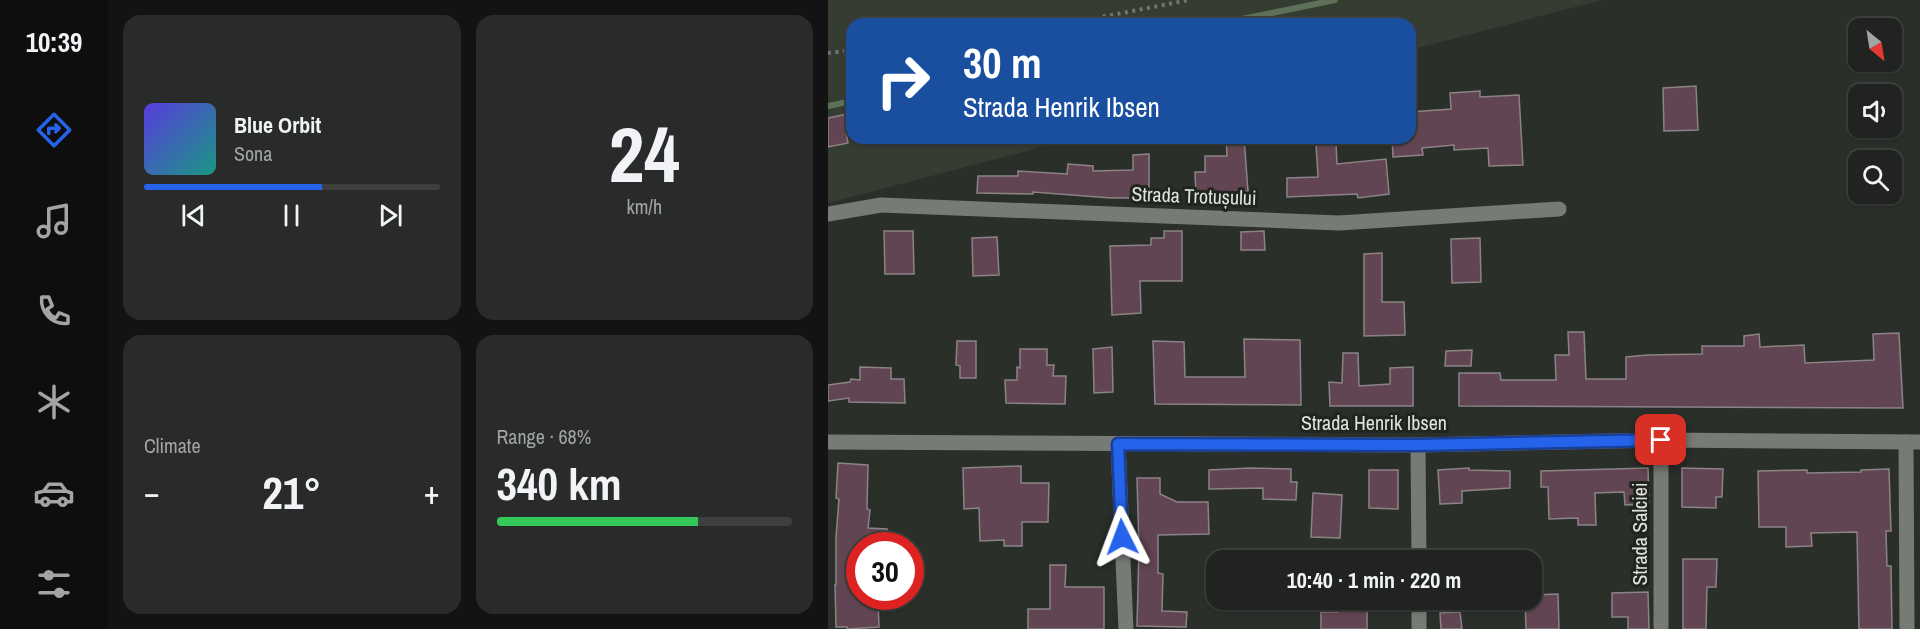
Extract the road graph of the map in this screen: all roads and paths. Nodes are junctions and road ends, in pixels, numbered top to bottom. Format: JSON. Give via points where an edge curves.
{"nodes":[{"id":1,"x":1189,"y":0,"type":"edge"},
{"id":2,"x":1097,"y":18,"type":"edge"},
{"id":3,"x":846,"y":51,"type":"edge"},
{"id":4,"x":828,"y":53,"type":"edge"},
{"id":5,"x":1559,"y":208,"type":"dead end"},
{"id":6,"x":828,"y":214,"type":"edge"},
{"id":7,"x":1661,"y":440,"type":"junction"},
{"id":8,"x":828,"y":442,"type":"edge"},
{"id":9,"x":1913,"y":442,"type":"edge"},
{"id":10,"x":1118,"y":444,"type":"junction"},
{"id":11,"x":1418,"y":445,"type":"junction"},
{"id":12,"x":1419,"y":550,"type":"edge"},
{"id":13,"x":1419,"y":610,"type":"edge"},
{"id":14,"x":1126,"y":629,"type":"edge"},
{"id":15,"x":1419,"y":629,"type":"edge"},
{"id":16,"x":1661,"y":629,"type":"edge"},
{"id":17,"x":1907,"y":629,"type":"edge"}],
"edges":[{"from":1,"to":2,"type":"path"},
{"from":3,"to":4,"type":"path"},
{"from":5,"to":6,"type":"street","name":"Strada Trotușului","via":[[1340,223],[881,205]]},
{"from":7,"to":9,"type":"street","name":"Strada Henrik Ibsen"},
{"from":7,"to":11,"type":"street","name":"Strada Henrik Ibsen"},
{"from":7,"to":16,"type":"street","name":"Strada Salciei"},
{"from":8,"to":10,"type":"street","name":"Strada Henrik Ibsen"},
{"from":9,"to":17,"type":"street"},
{"from":10,"to":11,"type":"street","name":"Strada Henrik Ibsen"},
{"from":10,"to":14,"type":"street"},
{"from":11,"to":12,"type":"street"},
{"from":13,"to":15,"type":"street"}]}
